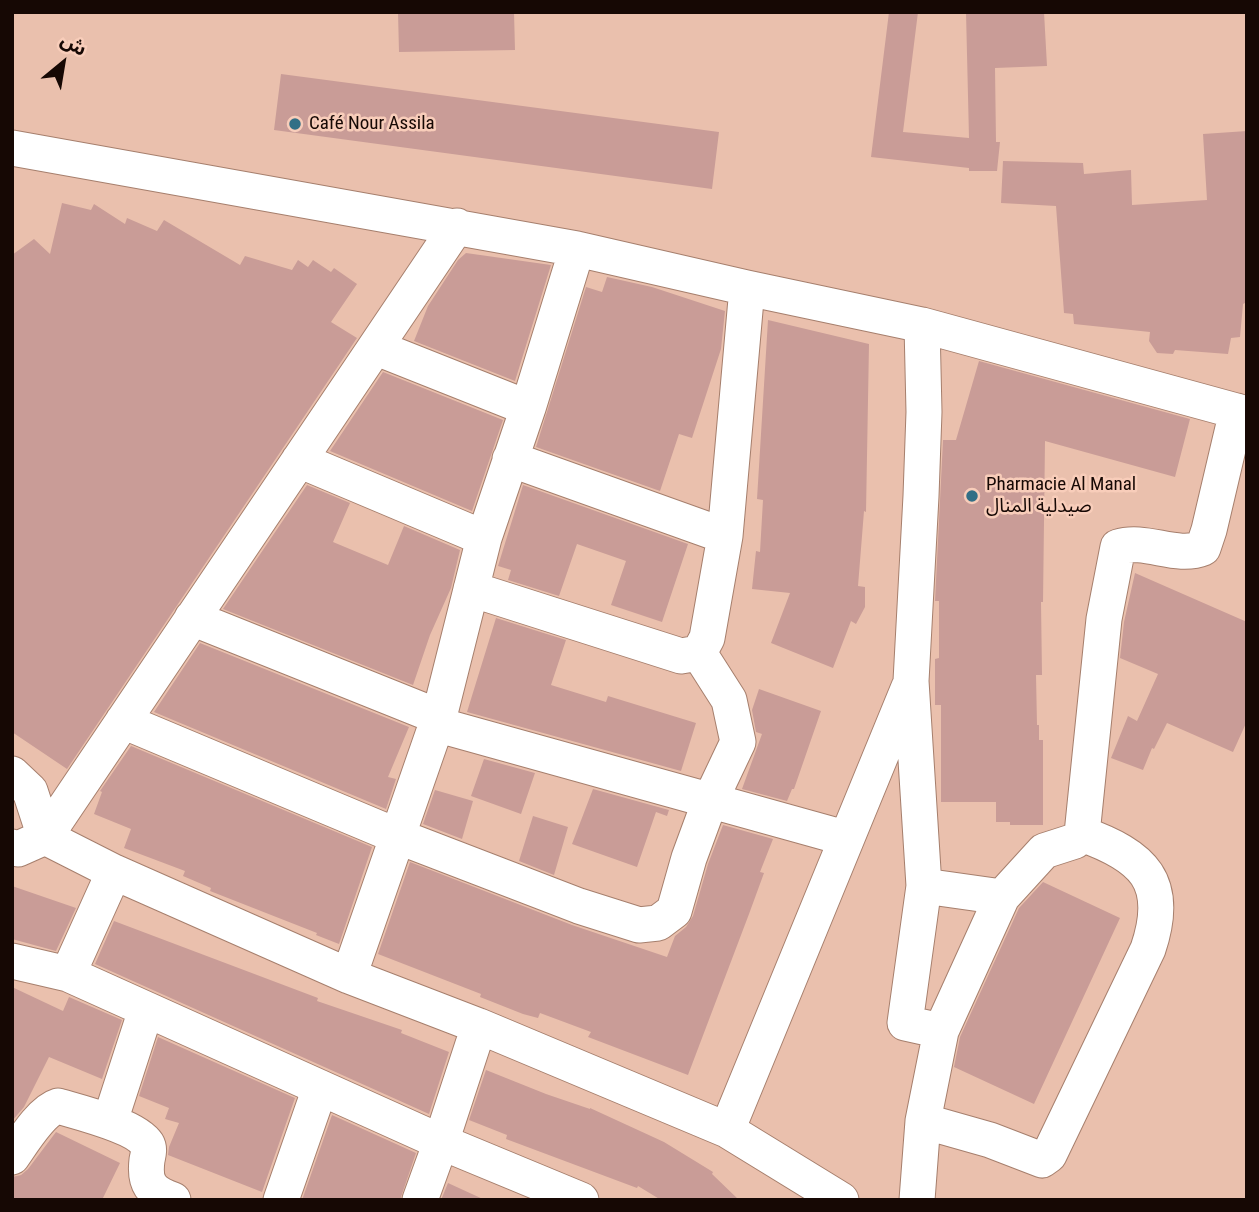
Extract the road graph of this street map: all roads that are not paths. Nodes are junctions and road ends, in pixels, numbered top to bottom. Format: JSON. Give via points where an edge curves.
{"nodes":[{"id":1,"x":12,"y":148,"type":"edge"},
{"id":2,"x":457,"y":226,"type":"junction"},
{"id":3,"x":577,"y":249,"type":"junction"},
{"id":4,"x":747,"y":288,"type":"junction"},
{"id":5,"x":922,"y":325,"type":"junction"},
{"id":6,"x":377,"y":348,"type":"junction"},
{"id":7,"x":528,"y":408,"type":"junction"},
{"id":8,"x":1242,"y":413,"type":"edge"},
{"id":9,"x":510,"y":459,"type":"junction"},
{"id":10,"x":299,"y":460,"type":"junction"},
{"id":11,"x":725,"y":536,"type":"junction"},
{"id":12,"x":484,"y":538,"type":"junction"},
{"id":13,"x":471,"y":589,"type":"junction"},
{"id":14,"x":192,"y":618,"type":"junction"},
{"id":15,"x":699,"y":653,"type":"junction"},
{"id":16,"x":911,"y":681,"type":"junction"},
{"id":17,"x":437,"y":720,"type":"junction"},
{"id":18,"x":122,"y":721,"type":"junction"},
{"id":19,"x":12,"y":775,"type":"edge"},
{"id":20,"x":710,"y":801,"type":"junction"},
{"id":21,"x":1082,"y":834,"type":"junction"},
{"id":22,"x":45,"y":836,"type":"junction"},
{"id":23,"x":397,"y":836,"type":"junction"},
{"id":24,"x":845,"y":838,"type":"junction"},
{"id":25,"x":12,"y":847,"type":"edge"},
{"id":26,"x":114,"y":872,"type":"junction"},
{"id":27,"x":924,"y":886,"type":"junction"},
{"id":28,"x":1002,"y":897,"type":"junction"},
{"id":29,"x":12,"y":961,"type":"edge"},
{"id":30,"x":68,"y":974,"type":"junction"},
{"id":31,"x":349,"y":976,"type":"junction"},
{"id":32,"x":146,"y":1010,"type":"junction"},
{"id":33,"x":478,"y":1026,"type":"junction"},
{"id":34,"x":940,"y":1031,"type":"junction"},
{"id":35,"x":320,"y":1088,"type":"junction"},
{"id":36,"x":110,"y":1121,"type":"junction"},
{"id":37,"x":923,"y":1121,"type":"junction"},
{"id":38,"x":727,"y":1130,"type":"junction"},
{"id":39,"x":441,"y":1142,"type":"junction"},
{"id":40,"x":12,"y":1157,"type":"edge"},
{"id":41,"x":573,"y":1198,"type":"edge"},
{"id":42,"x":173,"y":1200,"type":"edge"},
{"id":43,"x":281,"y":1200,"type":"edge"},
{"id":44,"x":420,"y":1200,"type":"edge"},
{"id":45,"x":841,"y":1200,"type":"edge"},
{"id":46,"x":917,"y":1200,"type":"edge"}],
"edges":[{"from":1,"to":2,"type":"street"},
{"from":2,"to":3,"type":"street"},
{"from":2,"to":6,"type":"street"},
{"from":3,"to":4,"type":"street"},
{"from":3,"to":7,"type":"street"},
{"from":4,"to":5,"type":"street"},
{"from":4,"to":11,"type":"street"},
{"from":5,"to":8,"type":"street"},
{"from":5,"to":16,"type":"street","via":[[924,412]]},
{"from":6,"to":7,"type":"street"},
{"from":6,"to":10,"type":"street"},
{"from":7,"to":9,"type":"street"},
{"from":8,"to":21,"type":"street","via":[[1203,548],[1192,553],[1130,543],[1118,547],[1104,619]]},
{"from":9,"to":11,"type":"street"},
{"from":9,"to":12,"type":"street"},
{"from":10,"to":12,"type":"street"},
{"from":10,"to":14,"type":"street"},
{"from":11,"to":15,"type":"street","via":[[708,638]]},
{"from":12,"to":13,"type":"street"},
{"from":13,"to":15,"type":"street","via":[[681,656]]},
{"from":13,"to":17,"type":"street"},
{"from":14,"to":17,"type":"street"},
{"from":14,"to":18,"type":"street"},
{"from":15,"to":20,"type":"street","via":[[729,700],[738,742]]},
{"from":16,"to":24,"type":"street"},
{"from":16,"to":27,"type":"street"},
{"from":17,"to":20,"type":"street"},
{"from":17,"to":23,"type":"street"},
{"from":18,"to":22,"type":"street"},
{"from":18,"to":23,"type":"street"},
{"from":19,"to":22,"type":"street","via":[[30,791]]},
{"from":20,"to":23,"type":"street","via":[[674,911],[658,923],[639,925],[579,906]]},
{"from":20,"to":24,"type":"street"},
{"from":21,"to":28,"type":"street","via":[[1075,841],[1044,851]]},
{"from":21,"to":37,"type":"street","via":[[1120,850],[1146,870],[1154,886],[1156,926],[1054,1148],[1042,1160]]},
{"from":22,"to":25,"type":"street","via":[[18,849]]},
{"from":22,"to":26,"type":"street"},
{"from":23,"to":31,"type":"street"},
{"from":24,"to":38,"type":"street"},
{"from":26,"to":30,"type":"street"},
{"from":26,"to":31,"type":"street"},
{"from":27,"to":28,"type":"street"},
{"from":27,"to":34,"type":"street","via":[[905,1023]]},
{"from":28,"to":34,"type":"street"},
{"from":29,"to":30,"type":"street"},
{"from":30,"to":32,"type":"street"},
{"from":31,"to":33,"type":"street"},
{"from":32,"to":35,"type":"street"},
{"from":32,"to":36,"type":"street"},
{"from":33,"to":38,"type":"street"},
{"from":33,"to":39,"type":"street"},
{"from":34,"to":37,"type":"street"},
{"from":35,"to":39,"type":"street"},
{"from":35,"to":43,"type":"street"},
{"from":36,"to":40,"type":"street","via":[[55,1106]]},
{"from":36,"to":42,"type":"street","via":[[147,1145],[148,1183]]},
{"from":37,"to":46,"type":"street"},
{"from":38,"to":45,"type":"street"},
{"from":39,"to":41,"type":"street"},
{"from":39,"to":44,"type":"street"}]}
